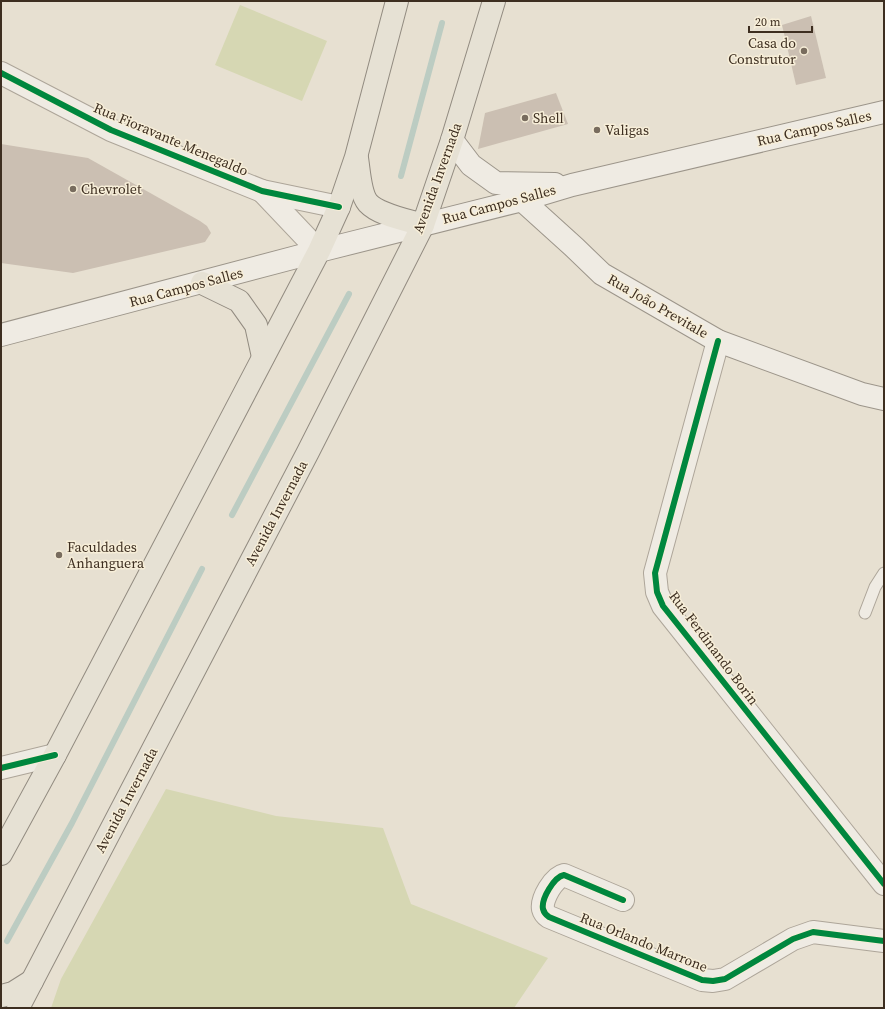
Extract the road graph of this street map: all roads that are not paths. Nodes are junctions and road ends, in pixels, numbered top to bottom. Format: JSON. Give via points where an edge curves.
{"nodes":[{"id":1,"x":494,"y":1,"type":"edge"},
{"id":2,"x":400,"y":4,"type":"edge"},
{"id":3,"x":1,"y":73,"type":"edge"},
{"id":4,"x":884,"y":112,"type":"edge"},
{"id":5,"x":452,"y":140,"type":"junction"},
{"id":6,"x":356,"y":157,"type":"junction"},
{"id":7,"x":572,"y":185,"type":"junction"},
{"id":8,"x":262,"y":191,"type":"junction"},
{"id":9,"x":522,"y":200,"type":"junction"},
{"id":10,"x":339,"y":207,"type":"junction"},
{"id":11,"x":423,"y":224,"type":"junction"},
{"id":12,"x":319,"y":251,"type":"junction"},
{"id":13,"x":202,"y":283,"type":"junction"},
{"id":14,"x":1,"y":336,"type":"edge"},
{"id":15,"x":718,"y":341,"type":"junction"},
{"id":16,"x":263,"y":357,"type":"junction"},
{"id":17,"x":884,"y":399,"type":"edge"},
{"id":18,"x":884,"y":573,"type":"edge"},
{"id":19,"x":866,"y":613,"type":"dead end"},
{"id":20,"x":55,"y":755,"type":"junction"},
{"id":21,"x":1,"y":768,"type":"edge"},
{"id":22,"x":1,"y":854,"type":"edge"},
{"id":23,"x":884,"y":884,"type":"edge"},
{"id":24,"x":623,"y":900,"type":"dead end"},
{"id":25,"x":884,"y":941,"type":"edge"},
{"id":26,"x":32,"y":981,"type":"junction"},
{"id":27,"x":1,"y":996,"type":"edge"},
{"id":28,"x":18,"y":1008,"type":"edge"}],
"edges":[{"from":1,"to":5,"type":"main road","name":"Avenida Invernada"},
{"from":2,"to":6,"type":"main road"},
{"from":3,"to":8,"type":"street","name":"Rua Fioravante Menegaldo","via":[[111,130]]},
{"from":4,"to":7,"type":"street","name":"Rua Campos Salles"},
{"from":5,"to":7,"type":"street","via":[[471,166],[496,183]]},
{"from":5,"to":11,"type":"main road","name":"Avenida Invernada"},
{"from":6,"to":10,"type":"main road"},
{"from":6,"to":11,"type":"main road","via":[[367,203],[378,211]]},
{"from":7,"to":9,"type":"street","name":"Rua Campos Salles"},
{"from":8,"to":10,"type":"street","name":"Rua Fioravante Menegaldo"},
{"from":8,"to":12,"type":"street","name":"Rua Fioravante Menegaldo"},
{"from":9,"to":11,"type":"street","name":"Rua Campos Salles"},
{"from":9,"to":15,"type":"street","name":"Rua João Previtale","via":[[602,274]]},
{"from":10,"to":12,"type":"main road"},
{"from":11,"to":12,"type":"street","name":"Rua Campos Salles"},
{"from":11,"to":26,"type":"main road","name":"Avenida Invernada","via":[[308,452]]},
{"from":12,"to":13,"type":"street","name":"Rua Campos Salles"},
{"from":12,"to":16,"type":"main road"},
{"from":13,"to":14,"type":"street","name":"Rua Campos Salles"},
{"from":13,"to":16,"type":"main road","via":[[239,301],[256,325]]},
{"from":15,"to":17,"type":"street","name":"Rua João Previtale","via":[[862,394]]},
{"from":15,"to":23,"type":"street","name":"Rua Ferdinando Borin","via":[[655,573],[657,592],[663,606]]},
{"from":16,"to":20,"type":"main road"},
{"from":18,"to":19,"type":"lane","via":[[875,586]]},
{"from":20,"to":21,"type":"street"},
{"from":20,"to":22,"type":"main road"},
{"from":24,"to":25,"type":"street","name":"Rua Orlando Marrone","via":[[564,875],[554,880],[543,902],[543,908],[549,917],[702,980],[725,979],[793,939],[813,932]]},
{"from":26,"to":27,"type":"main road","via":[[13,993]]},
{"from":26,"to":28,"type":"main road","name":"Avenida Invernada"}]}
